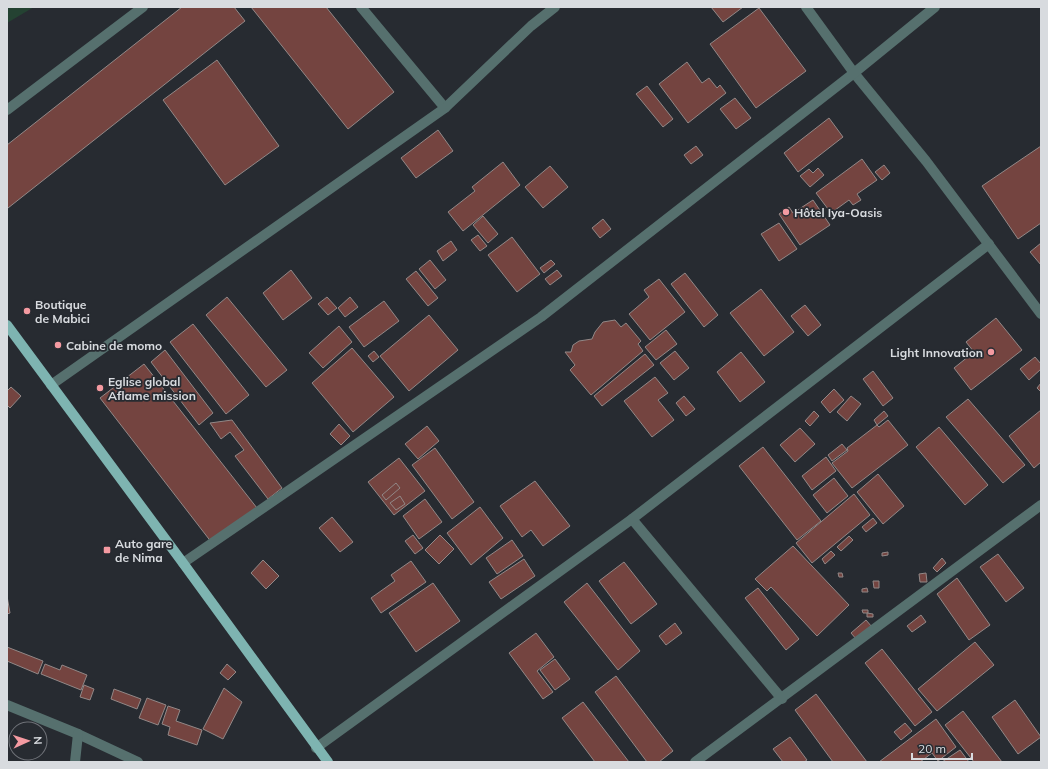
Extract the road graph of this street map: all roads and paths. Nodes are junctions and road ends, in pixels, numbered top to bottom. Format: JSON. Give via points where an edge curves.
{"nodes":[{"id":1,"x":143,"y":7,"type":"edge"},
{"id":2,"x":361,"y":7,"type":"edge"},
{"id":3,"x":555,"y":7,"type":"edge"},
{"id":4,"x":806,"y":7,"type":"edge"},
{"id":5,"x":935,"y":7,"type":"edge"},
{"id":6,"x":854,"y":73,"type":"junction"},
{"id":7,"x":445,"y":108,"type":"junction"},
{"id":8,"x":7,"y":110,"type":"edge"},
{"id":9,"x":989,"y":244,"type":"junction"},
{"id":10,"x":1041,"y":314,"type":"edge"},
{"id":11,"x":7,"y":325,"type":"edge"},
{"id":12,"x":51,"y":385,"type":"junction"},
{"id":13,"x":1041,"y":505,"type":"edge"},
{"id":14,"x":632,"y":519,"type":"junction"},
{"id":15,"x":183,"y":563,"type":"junction"},
{"id":16,"x":782,"y":698,"type":"junction"},
{"id":17,"x":7,"y":705,"type":"edge"},
{"id":18,"x":78,"y":734,"type":"junction"},
{"id":19,"x":316,"y":748,"type":"junction"},
{"id":20,"x":75,"y":762,"type":"edge"},
{"id":21,"x":138,"y":762,"type":"edge"},
{"id":22,"x":328,"y":762,"type":"edge"},
{"id":23,"x":695,"y":762,"type":"edge"}],
"edges":[{"from":1,"to":8,"type":"street"},
{"from":2,"to":7,"type":"street"},
{"from":3,"to":7,"type":"street","via":[[531,26]]},
{"from":4,"to":6,"type":"street"},
{"from":5,"to":6,"type":"street"},
{"from":6,"to":9,"type":"street"},
{"from":6,"to":15,"type":"street","via":[[541,318]]},
{"from":7,"to":12,"type":"street"},
{"from":9,"to":10,"type":"street"},
{"from":9,"to":14,"type":"street"},
{"from":11,"to":12,"type":"main road"},
{"from":12,"to":15,"type":"main road"},
{"from":13,"to":16,"type":"street"},
{"from":14,"to":16,"type":"street"},
{"from":14,"to":19,"type":"street"},
{"from":15,"to":19,"type":"main road"},
{"from":16,"to":23,"type":"street"},
{"from":17,"to":18,"type":"street"},
{"from":18,"to":20,"type":"street"},
{"from":18,"to":21,"type":"street"},
{"from":19,"to":22,"type":"main road"}]}
